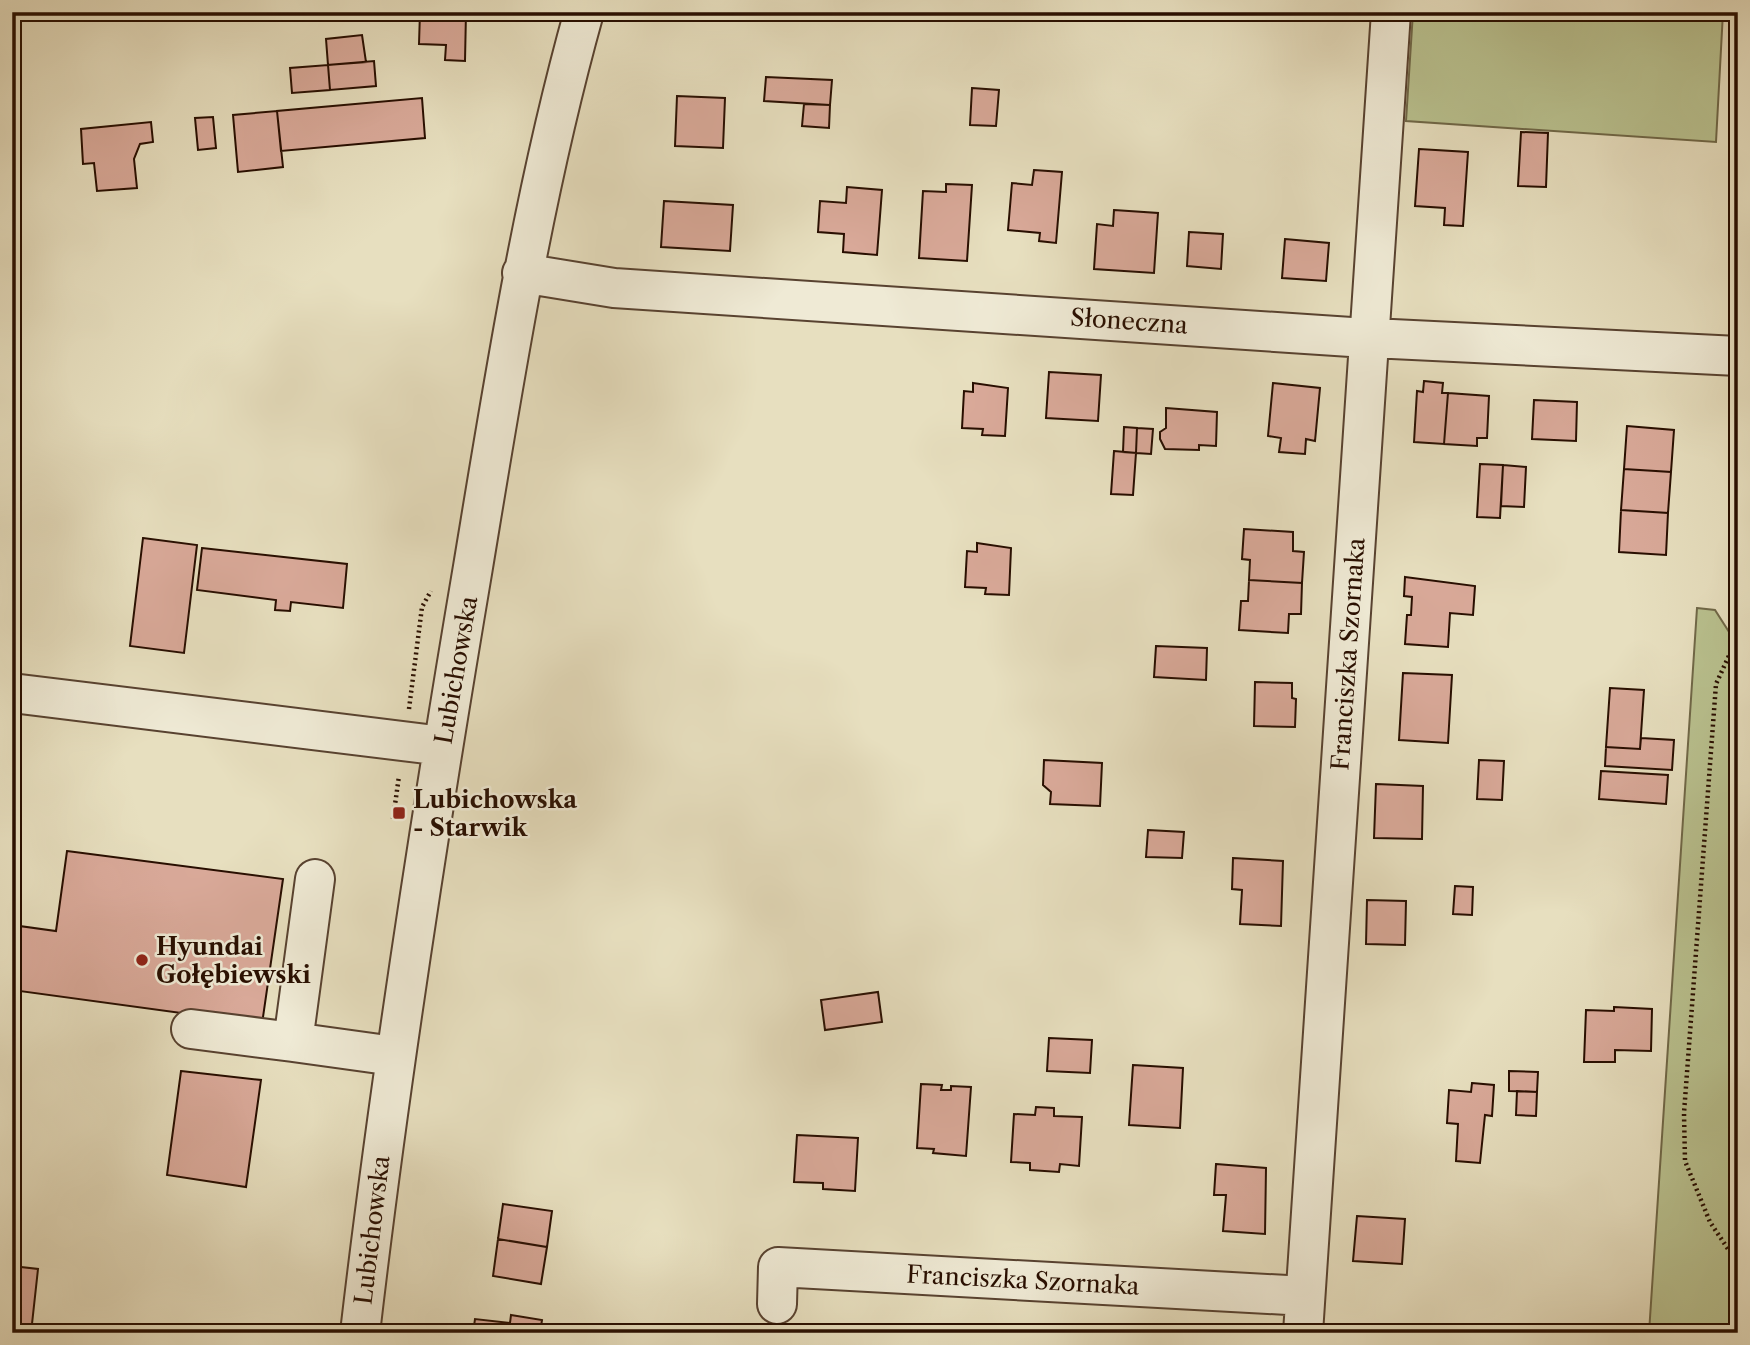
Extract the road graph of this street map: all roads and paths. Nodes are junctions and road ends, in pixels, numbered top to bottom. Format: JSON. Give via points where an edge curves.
{"nodes":[{"id":1,"x":584,"y":12,"type":"edge"},
{"id":2,"x":1391,"y":12,"type":"edge"},
{"id":3,"x":522,"y":273,"type":"junction"},
{"id":4,"x":1370,"y":337,"type":"junction"},
{"id":5,"x":1738,"y":356,"type":"edge"},
{"id":6,"x":1738,"y":636,"type":"edge"},
{"id":7,"x":12,"y":693,"type":"edge"},
{"id":8,"x":443,"y":746,"type":"junction"},
{"id":9,"x":315,"y":879,"type":"dead end"},
{"id":10,"x":191,"y":1029,"type":"dead end"},
{"id":11,"x":293,"y":1042,"type":"junction"},
{"id":12,"x":394,"y":1056,"type":"junction"},
{"id":13,"x":1738,"y":1264,"type":"edge"},
{"id":14,"x":777,"y":1304,"type":"dead end"},
{"id":15,"x":1304,"y":1314,"type":"edge"},
{"id":16,"x":360,"y":1333,"type":"edge"}],
"edges":[{"from":1,"to":3,"type":"street","name":"Lubichowska","via":[[559,99]]},
{"from":2,"to":4,"type":"street","name":"Franciszka Szornaka"},
{"from":3,"to":4,"type":"street","name":"Słoneczna","via":[[614,288]]},
{"from":3,"to":8,"type":"street","name":"Lubichowska"},
{"from":4,"to":5,"type":"street","name":"Słoneczna"},
{"from":4,"to":15,"type":"street","name":"Franciszka Szornaka"},
{"from":6,"to":13,"type":"path","via":[[1716,684],[1684,1113],[1685,1161],[1710,1222]]},
{"from":7,"to":8,"type":"street"},
{"from":8,"to":12,"type":"street","name":"Lubichowska"},
{"from":9,"to":11,"type":"street"},
{"from":10,"to":11,"type":"street"},
{"from":11,"to":12,"type":"street"},
{"from":12,"to":16,"type":"street","name":"Lubichowska"},
{"from":14,"to":15,"type":"street","name":"Franciszka Szornaka","via":[[778,1267]]}]}
